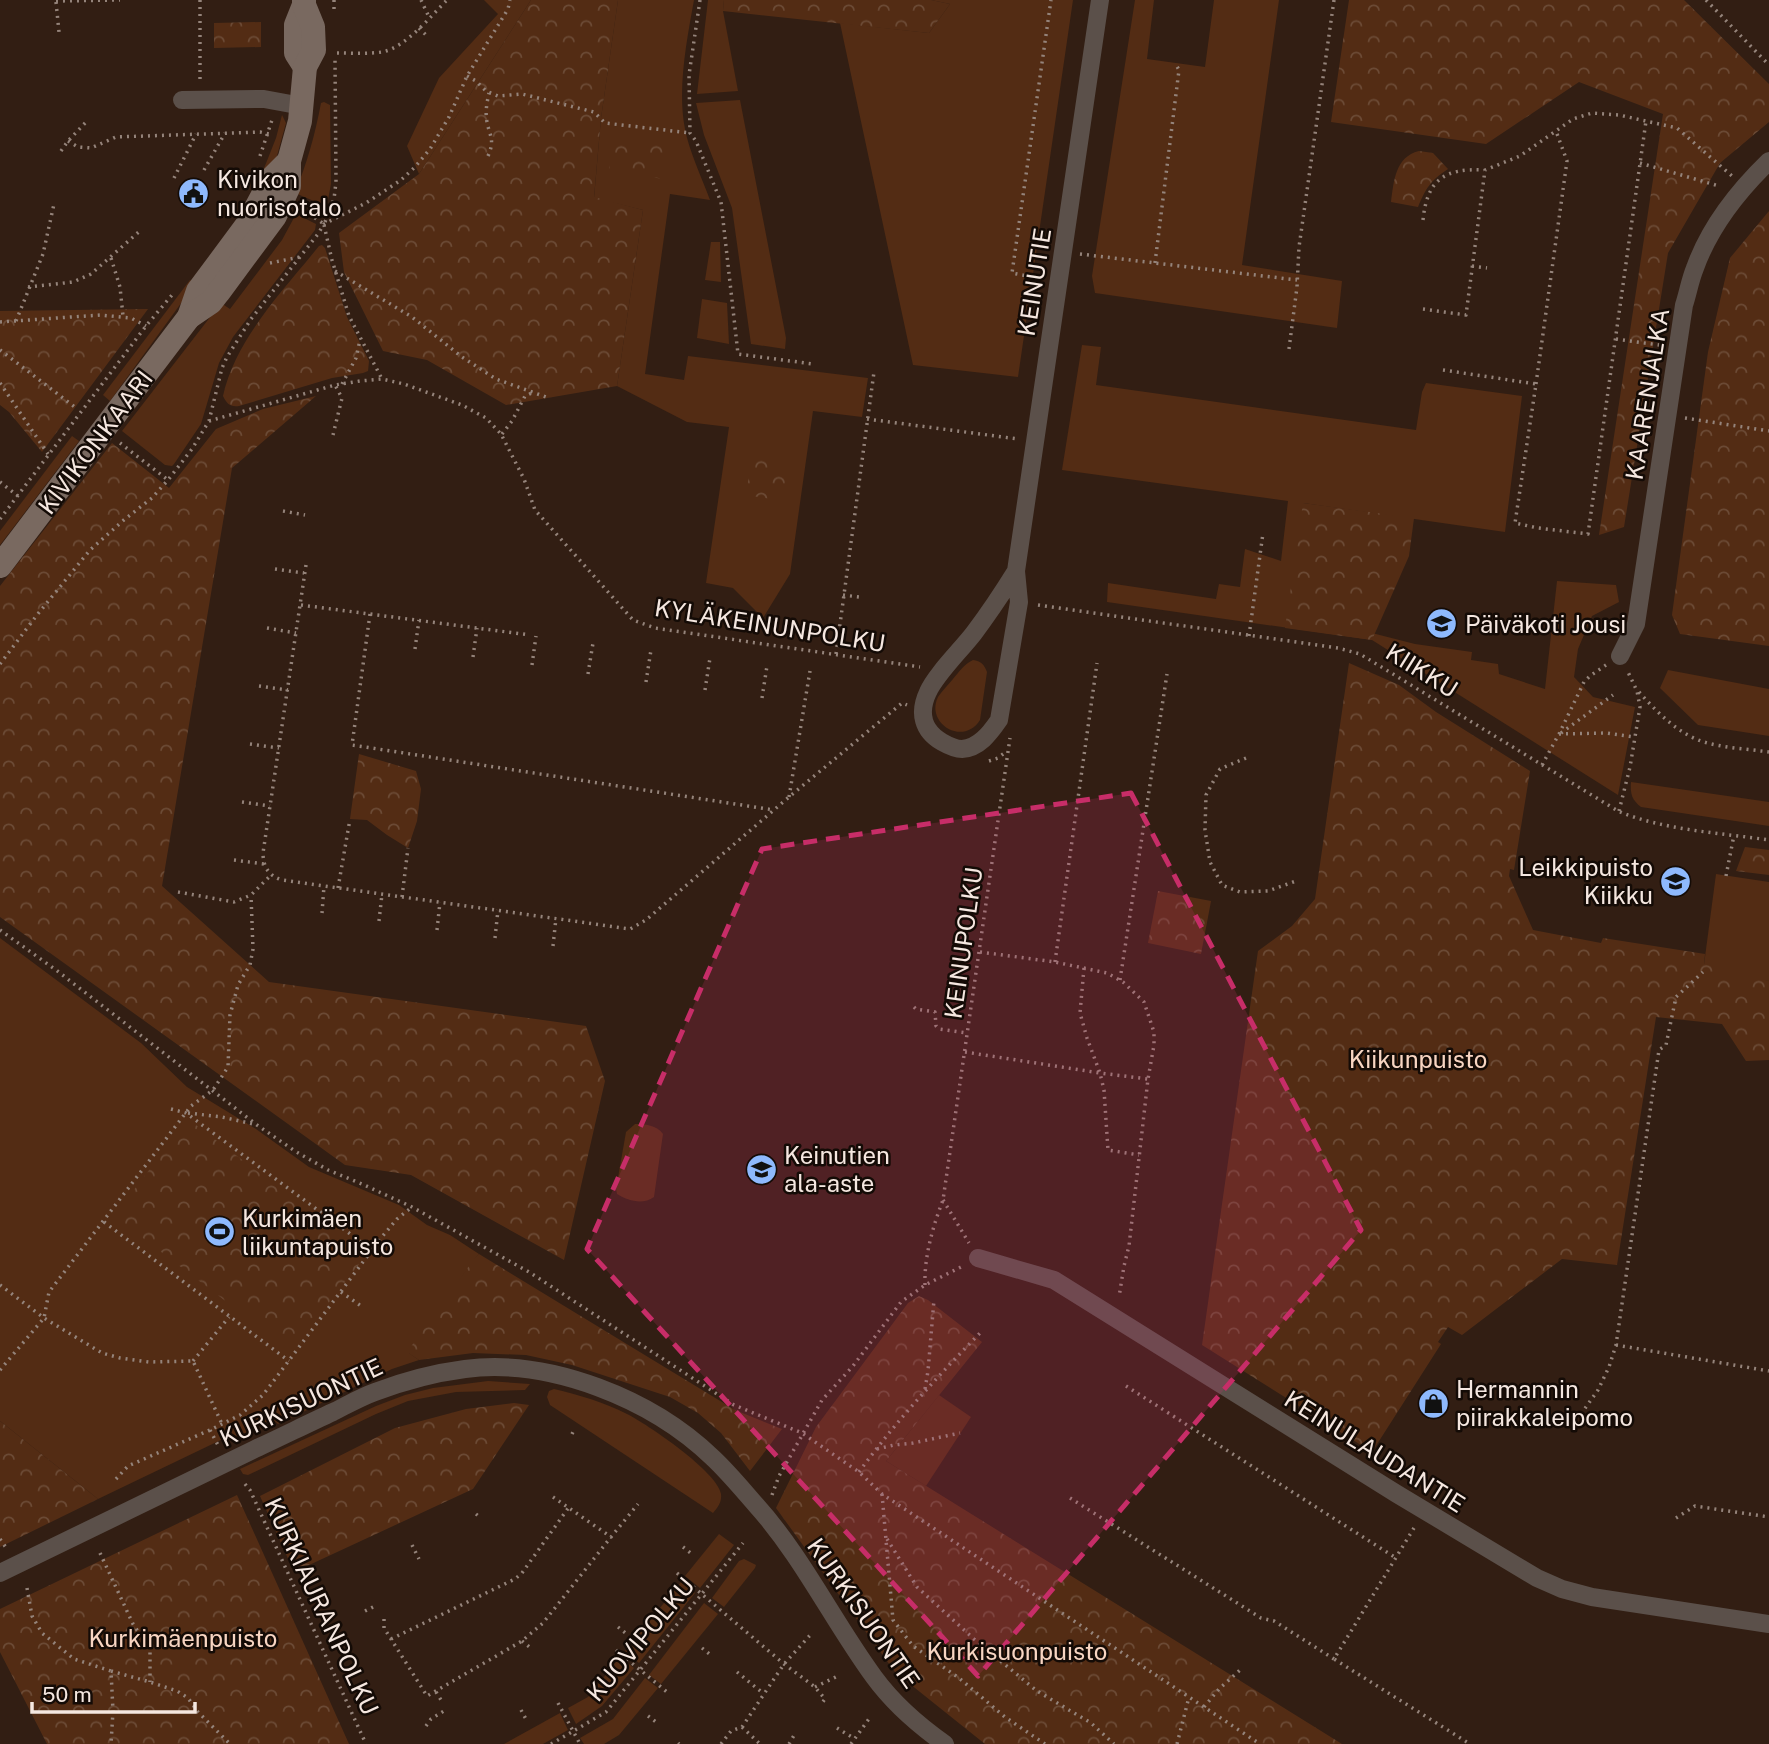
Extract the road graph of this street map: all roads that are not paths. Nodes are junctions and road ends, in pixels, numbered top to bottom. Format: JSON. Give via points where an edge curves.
{"nodes":[{"id":1,"x":1100,"y":0,"type":"edge"},
{"id":2,"x":304,"y":2,"type":"edge"},
{"id":3,"x":191,"y":100,"type":"road end"},
{"id":4,"x":302,"y":106,"type":"junction"},
{"id":5,"x":1769,"y":161,"type":"edge"},
{"id":6,"x":0,"y":566,"type":"edge"},
{"id":7,"x":1016,"y":571,"type":"junction"},
{"id":8,"x":1620,"y":656,"type":"road end"},
{"id":9,"x":978,"y":1258,"type":"road end"},
{"id":10,"x":0,"y":1573,"type":"edge"},
{"id":11,"x":1769,"y":1624,"type":"edge"},
{"id":12,"x":945,"y":1744,"type":"edge"}],
"edges":[{"from":1,"to":7,"type":"street","name":"KEINUTIE"},
{"from":2,"to":4,"type":"street","name":"KIVIKONKAARI","via":[[313,27],[314,50],[304,67]]},
{"from":3,"to":4,"type":"street","via":[[264,99]]},
{"from":4,"to":6,"type":"street","name":"KIVIKONKAARI","via":[[289,161],[289,186],[275,216],[211,302],[189,317]]},
{"from":5,"to":8,"type":"street","name":"KAARENJALKA","via":[[1741,189],[1708,237],[1695,268],[1684,305],[1636,624]]},
{"from":7,"to":7,"type":"street","name":"KEINUTIE","via":[[1019,602],[999,720],[977,744],[951,747],[924,725],[922,709],[928,691]]},
{"from":9,"to":11,"type":"street","name":"KEINULAUDANTIE","via":[[1054,1280],[1537,1578],[1592,1597]]},
{"from":10,"to":12,"type":"street","name":"KURKISUONTIE","via":[[372,1393],[467,1368],[533,1370],[619,1396],[661,1418],[714,1458],[763,1513],[894,1702]]}]}
